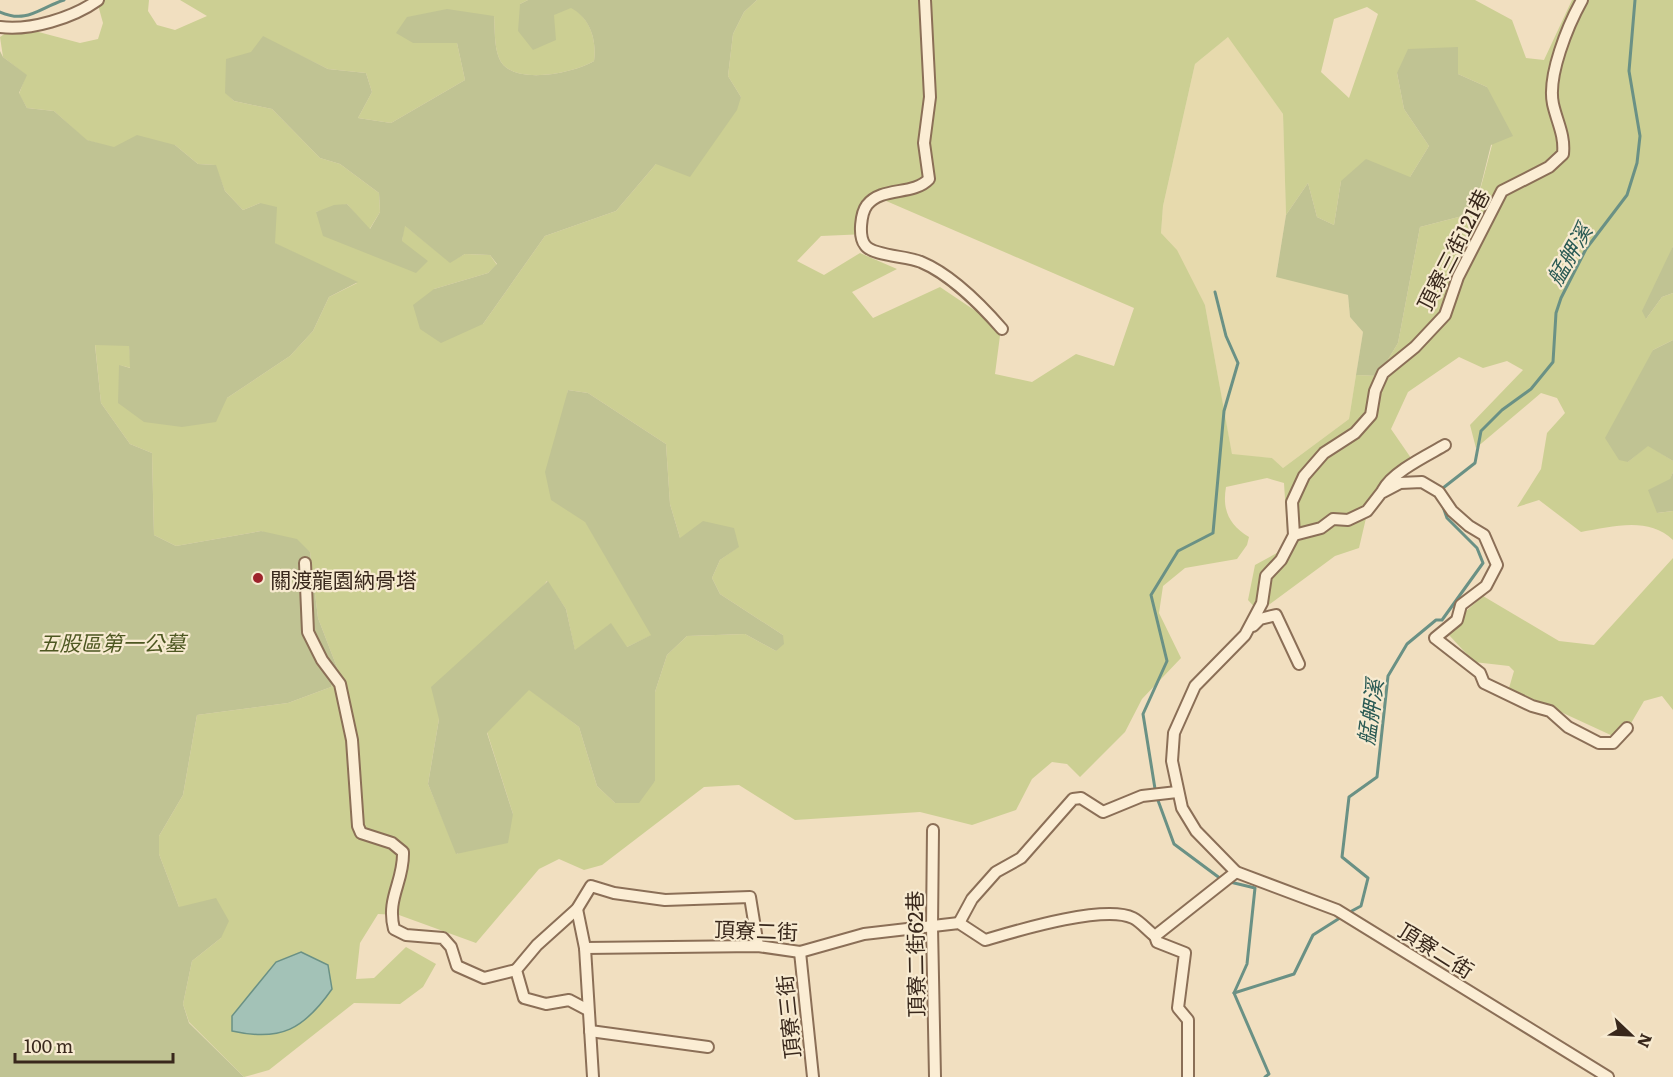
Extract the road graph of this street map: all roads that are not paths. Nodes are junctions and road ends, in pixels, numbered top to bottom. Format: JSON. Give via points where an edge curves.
{"nodes":[{"id":1,"x":98,"y":0,"type":"edge"},
{"id":2,"x":925,"y":0,"type":"edge"},
{"id":3,"x":1582,"y":0,"type":"edge"},
{"id":4,"x":0,"y":27,"type":"edge"},
{"id":5,"x":1002,"y":329,"type":"dead end"},
{"id":6,"x":1446,"y":445,"type":"dead end"},
{"id":7,"x":1382,"y":492,"type":"junction"},
{"id":8,"x":1294,"y":536,"type":"junction"},
{"id":9,"x":305,"y":563,"type":"dead end"},
{"id":10,"x":1245,"y":635,"type":"junction"},
{"id":11,"x":1299,"y":664,"type":"dead end"},
{"id":12,"x":1628,"y":728,"type":"dead end"},
{"id":13,"x":1172,"y":793,"type":"junction"},
{"id":14,"x":933,"y":830,"type":"dead end"},
{"id":15,"x":1236,"y":872,"type":"junction"},
{"id":16,"x":577,"y":909,"type":"junction"},
{"id":17,"x":959,"y":923,"type":"junction"},
{"id":18,"x":932,"y":927,"type":"junction"},
{"id":19,"x":1155,"y":936,"type":"junction"},
{"id":20,"x":758,"y":946,"type":"junction"},
{"id":21,"x":585,"y":948,"type":"junction"},
{"id":22,"x":800,"y":952,"type":"junction"},
{"id":23,"x":516,"y":970,"type":"junction"},
{"id":24,"x":588,"y":1010,"type":"junction"},
{"id":25,"x":590,"y":1031,"type":"junction"},
{"id":26,"x":708,"y":1047,"type":"dead end"},
{"id":27,"x":593,"y":1077,"type":"edge"},
{"id":28,"x":813,"y":1077,"type":"edge"},
{"id":29,"x":935,"y":1077,"type":"edge"},
{"id":30,"x":1188,"y":1077,"type":"edge"},
{"id":31,"x":1608,"y":1077,"type":"edge"}],
"edges":[{"from":1,"to":4,"type":"street","via":[[85,9],[28,26]]},
{"from":2,"to":5,"type":"street","via":[[930,97],[924,144],[929,179],[921,188],[886,193],[868,203],[862,214],[862,237],[872,250],[921,262],[977,300]]},
{"from":3,"to":8,"type":"street","name":"頂寮三街121巷","via":[[1552,76],[1552,102],[1564,137],[1563,154],[1550,167],[1502,191],[1458,278],[1445,315],[1383,374],[1375,391],[1371,416],[1355,433],[1324,453],[1304,476],[1292,502]]},
{"from":6,"to":7,"type":"street","via":[[1386,484]]},
{"from":7,"to":8,"type":"street","via":[[1367,511],[1348,520],[1333,519],[1320,528]]},
{"from":7,"to":12,"type":"street","via":[[1400,483],[1422,482],[1439,492],[1452,511],[1484,535],[1497,565],[1486,586],[1461,605],[1457,620],[1435,638],[1480,674],[1484,683],[1550,711],[1568,728],[1599,743],[1613,743]]},
{"from":8,"to":10,"type":"street","via":[[1281,560],[1266,576],[1262,603]]},
{"from":9,"to":23,"type":"street","via":[[308,632],[340,684],[352,740],[358,826],[361,833],[392,843],[403,852],[403,869],[393,892],[390,913],[394,929],[406,935],[443,938],[458,966],[484,978]]},
{"from":10,"to":11,"type":"street","via":[[1260,619],[1276,615]]},
{"from":10,"to":13,"type":"street","via":[[1195,686],[1174,734]]},
{"from":13,"to":15,"type":"street","name":"頂寮二街","via":[[1196,831]]},
{"from":13,"to":17,"type":"street","via":[[1142,796],[1103,812],[1081,798],[1073,799],[1021,858],[996,872]]},
{"from":14,"to":18,"type":"street","name":"頂寮二街62巷"},
{"from":15,"to":19,"type":"street"},
{"from":15,"to":31,"type":"street","name":"頂寮二街","via":[[1337,910]]},
{"from":16,"to":20,"type":"street","via":[[591,886],[665,900],[750,897]]},
{"from":16,"to":21,"type":"street"},
{"from":16,"to":23,"type":"street"},
{"from":17,"to":18,"type":"street","name":"頂寮二街"},
{"from":17,"to":19,"type":"street","via":[[985,940],[1065,919],[1110,916],[1132,918]]},
{"from":18,"to":22,"type":"street","name":"頂寮二街","via":[[864,934]]},
{"from":18,"to":29,"type":"street","name":"頂寮二街62巷"},
{"from":19,"to":30,"type":"street","via":[[1157,942],[1185,953],[1178,1008],[1188,1020]]},
{"from":20,"to":21,"type":"street","name":"頂寮二街"},
{"from":20,"to":22,"type":"street","name":"頂寮二街"},
{"from":21,"to":24,"type":"street"},
{"from":22,"to":28,"type":"street","name":"頂寮三街"},
{"from":23,"to":24,"type":"street","via":[[524,998],[546,1004],[569,1000]]},
{"from":24,"to":25,"type":"street"},
{"from":25,"to":26,"type":"street"},
{"from":25,"to":27,"type":"street"}]}
